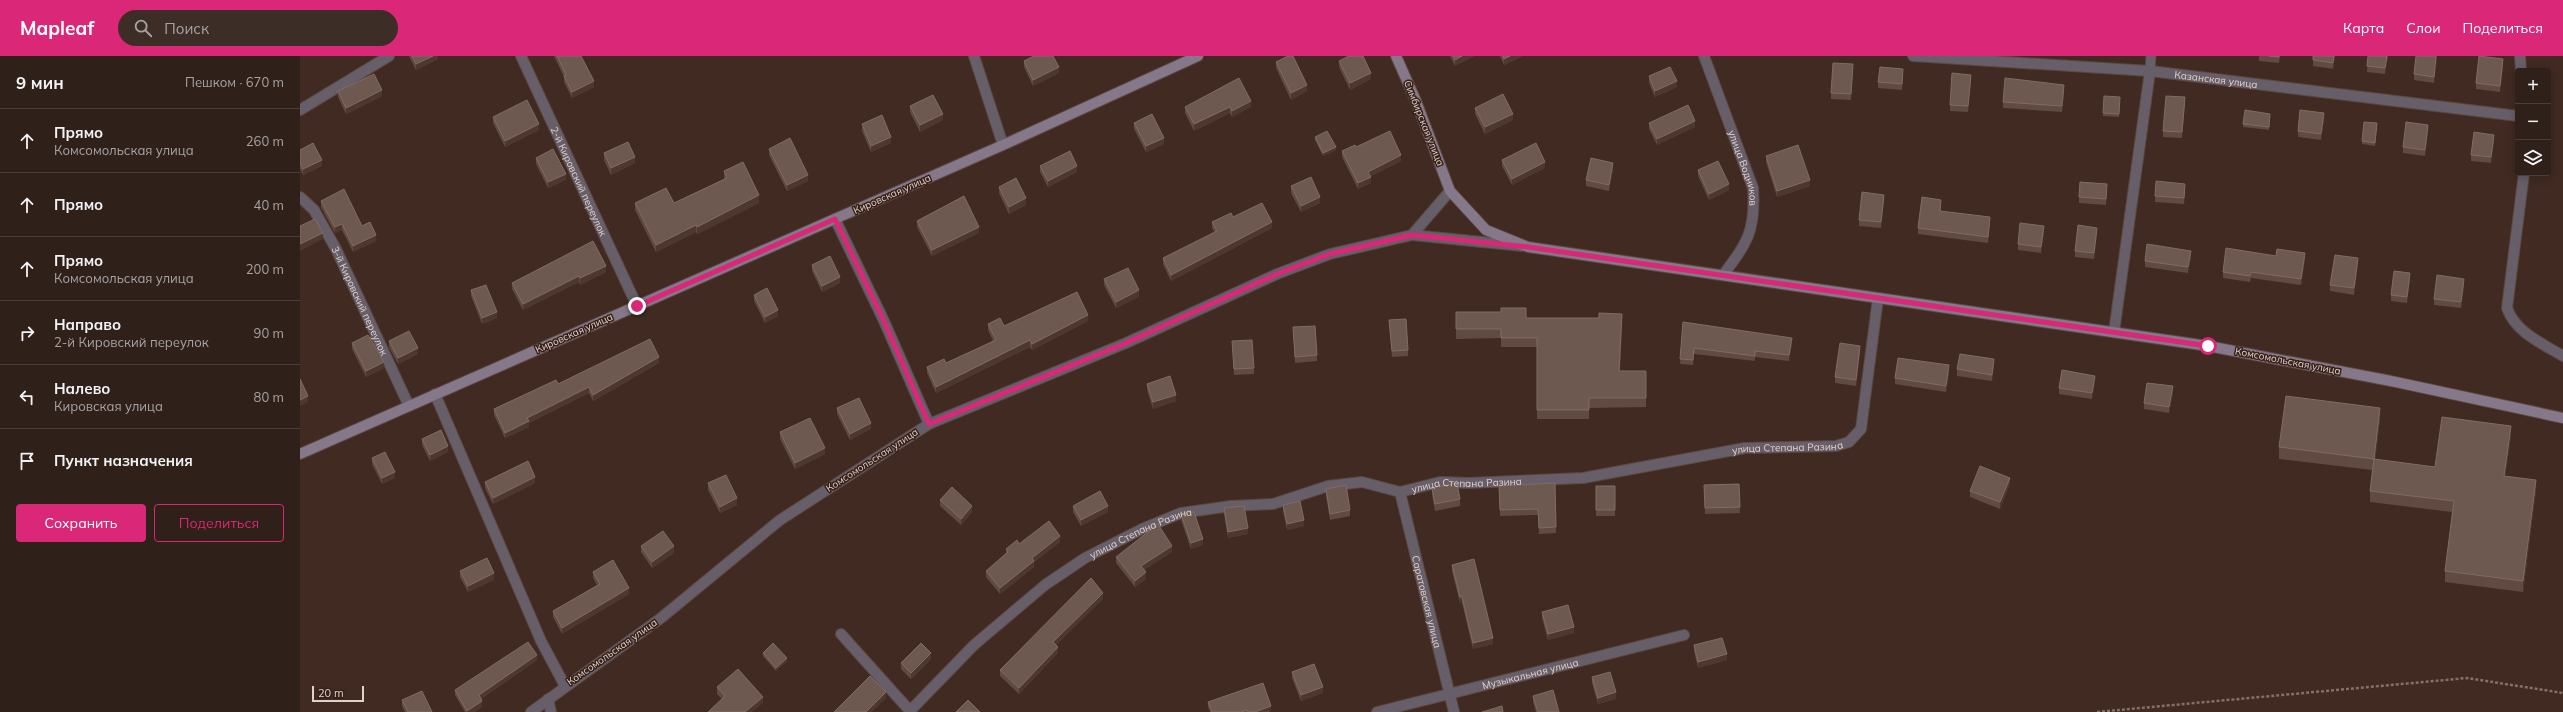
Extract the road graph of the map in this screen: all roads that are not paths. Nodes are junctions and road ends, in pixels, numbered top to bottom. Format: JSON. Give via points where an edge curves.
{"nodes":[{"id":1,"x":389,"y":56,"type":"edge"},
{"id":2,"x":521,"y":56,"type":"edge"},
{"id":3,"x":974,"y":56,"type":"edge"},
{"id":4,"x":1198,"y":56,"type":"edge"},
{"id":5,"x":1396,"y":56,"type":"edge"},
{"id":6,"x":1704,"y":56,"type":"edge"},
{"id":7,"x":1914,"y":56,"type":"edge"},
{"id":8,"x":2151,"y":56,"type":"edge"},
{"id":9,"x":2520,"y":56,"type":"edge"},
{"id":10,"x":2521,"y":68,"type":"edge"},
{"id":11,"x":2150,"y":71,"type":"junction"},
{"id":12,"x":300,"y":110,"type":"edge"},
{"id":13,"x":2515,"y":116,"type":"edge"},
{"id":14,"x":1003,"y":145,"type":"junction"},
{"id":15,"x":2524,"y":176,"type":"edge"},
{"id":16,"x":1450,"y":191,"type":"junction"},
{"id":17,"x":301,"y":200,"type":"edge"},
{"id":18,"x":835,"y":219,"type":"junction"},
{"id":19,"x":1412,"y":235,"type":"junction"},
{"id":20,"x":1528,"y":247,"type":"junction"},
{"id":21,"x":1723,"y":275,"type":"junction"},
{"id":22,"x":1878,"y":298,"type":"junction"},
{"id":23,"x":637,"y":306,"type":"junction"},
{"id":24,"x":2114,"y":332,"type":"junction"},
{"id":25,"x":2563,"y":356,"type":"edge"},
{"id":26,"x":435,"y":394,"type":"junction"},
{"id":27,"x":409,"y":406,"type":"junction"},
{"id":28,"x":2563,"y":418,"type":"edge"},
{"id":29,"x":929,"y":424,"type":"junction"},
{"id":30,"x":300,"y":454,"type":"edge"},
{"id":31,"x":1400,"y":492,"type":"junction"},
{"id":32,"x":841,"y":634,"type":"dead end"},
{"id":33,"x":1684,"y":635,"type":"dead end"},
{"id":34,"x":565,"y":686,"type":"junction"},
{"id":35,"x":1449,"y":694,"type":"junction"},
{"id":36,"x":548,"y":699,"type":"junction"},
{"id":37,"x":531,"y":712,"type":"edge"},
{"id":38,"x":551,"y":712,"type":"edge"},
{"id":39,"x":910,"y":712,"type":"edge"},
{"id":40,"x":1377,"y":712,"type":"edge"},
{"id":41,"x":1454,"y":712,"type":"edge"}],
"edges":[{"from":1,"to":12,"type":"street"},
{"from":2,"to":23,"type":"street","name":"2-й Кировский переулок"},
{"from":3,"to":14,"type":"street"},
{"from":4,"to":14,"type":"street","name":"Кировская улица"},
{"from":5,"to":16,"type":"street","name":"Симбирская улица"},
{"from":6,"to":21,"type":"street","name":"улица Водников","via":[[1753,188],[1755,210],[1746,244]]},
{"from":7,"to":11,"type":"street","name":"Казанская улица"},
{"from":8,"to":11,"type":"lane"},
{"from":9,"to":10,"type":"street"},
{"from":11,"to":13,"type":"street","name":"Казанская улица"},
{"from":11,"to":24,"type":"street"},
{"from":14,"to":18,"type":"street","name":"Кировская улица"},
{"from":15,"to":25,"type":"street","via":[[2520,222],[2507,308],[2510,317],[2521,330]]},
{"from":16,"to":19,"type":"street"},
{"from":16,"to":20,"type":"street","name":"Комсомольская улица","via":[[1486,230]]},
{"from":17,"to":27,"type":"street","name":"3-й Кировский переулок","via":[[314,210],[336,249]]},
{"from":18,"to":23,"type":"street","name":"Кировская улица"},
{"from":18,"to":29,"type":"street","via":[[884,321]]},
{"from":19,"to":20,"type":"street","name":"Комсомольская улица"},
{"from":19,"to":29,"type":"street","name":"Комсомольская улица","via":[[1330,254],[1277,274],[1126,343]]},
{"from":20,"to":21,"type":"street","name":"Комсомольская улица"},
{"from":21,"to":22,"type":"street","name":"Комсомольская улица"},
{"from":22,"to":24,"type":"street","name":"Комсомольская улица"},
{"from":22,"to":31,"type":"street","name":"улица Степана Разина","via":[[1861,429],[1849,442],[1836,446],[1746,448],[1583,478],[1440,482]]},
{"from":23,"to":26,"type":"street","name":"Кировская улица"},
{"from":24,"to":28,"type":"street","name":"Комсомольская улица","via":[[2208,346],[2391,381]]},
{"from":26,"to":27,"type":"street","name":"Кировская улица"},
{"from":26,"to":34,"type":"street","via":[[541,641]]},
{"from":27,"to":30,"type":"street","name":"Кировская улица"},
{"from":29,"to":34,"type":"street","name":"Комсомольская улица","via":[[780,520],[661,618]]},
{"from":31,"to":35,"type":"street","name":"Саратовская улица"},
{"from":31,"to":39,"type":"street","name":"улица Степана Разина","via":[[1362,482],[1328,486],[1274,504],[1231,506],[1181,513],[1142,529],[1085,558],[1045,585],[974,645]]},
{"from":32,"to":39,"type":"street"},
{"from":33,"to":35,"type":"street","name":"Музыкальная улица"},
{"from":34,"to":36,"type":"street","name":"Комсомольская улица"},
{"from":35,"to":40,"type":"street","name":"Музыкальная улица"},
{"from":35,"to":41,"type":"street","name":"Саратовская улица"},
{"from":36,"to":37,"type":"street","name":"Комсомольская улица"},
{"from":36,"to":38,"type":"street"}]}
